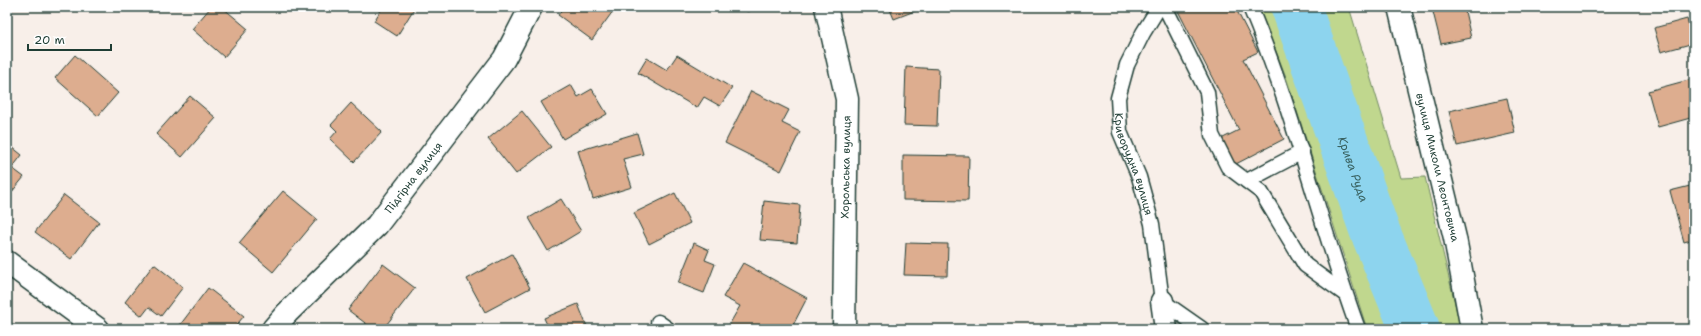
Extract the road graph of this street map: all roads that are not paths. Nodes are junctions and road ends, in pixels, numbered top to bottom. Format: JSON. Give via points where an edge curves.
{"nodes":[{"id":1,"x":531,"y":7,"type":"edge"},
{"id":2,"x":826,"y":7,"type":"edge"},
{"id":3,"x":1159,"y":7,"type":"edge"},
{"id":4,"x":1165,"y":7,"type":"edge"},
{"id":5,"x":1250,"y":7,"type":"edge"},
{"id":6,"x":1399,"y":7,"type":"edge"},
{"id":7,"x":1302,"y":152,"type":"junction"},
{"id":8,"x":1247,"y":181,"type":"junction"},
{"id":9,"x":7,"y":262,"type":"edge"},
{"id":10,"x":1345,"y":294,"type":"junction"},
{"id":11,"x":1162,"y":301,"type":"junction"},
{"id":12,"x":98,"y":329,"type":"edge"},
{"id":13,"x":273,"y":329,"type":"edge"},
{"id":14,"x":844,"y":329,"type":"edge"},
{"id":15,"x":1166,"y":329,"type":"edge"},
{"id":16,"x":1202,"y":329,"type":"edge"},
{"id":17,"x":1358,"y":329,"type":"edge"},
{"id":18,"x":1472,"y":329,"type":"edge"}],
"edges":[{"from":1,"to":13,"type":"street","name":"Підгірна вулиця","via":[[504,59],[376,225]]},
{"from":2,"to":14,"type":"street","name":"Хорольська вулиця","via":[[847,99]]},
{"from":3,"to":11,"type":"lane","name":"Криворудна вулиця","via":[[1127,64],[1118,98],[1120,132],[1139,177],[1152,224]]},
{"from":4,"to":8,"type":"lane","via":[[1207,92],[1212,135],[1228,167]]},
{"from":5,"to":7,"type":"lane","via":[[1268,50]]},
{"from":6,"to":18,"type":"street","name":"вулиця Миколи Леонтовича","via":[[1455,238]]},
{"from":7,"to":8,"type":"lane"},
{"from":7,"to":10,"type":"lane"},
{"from":8,"to":10,"type":"lane","via":[[1261,192],[1305,265]]},
{"from":9,"to":12,"type":"street"},
{"from":10,"to":17,"type":"lane"},
{"from":11,"to":15,"type":"street","name":"Криворудна вулиця"},
{"from":11,"to":16,"type":"lane"}]}
